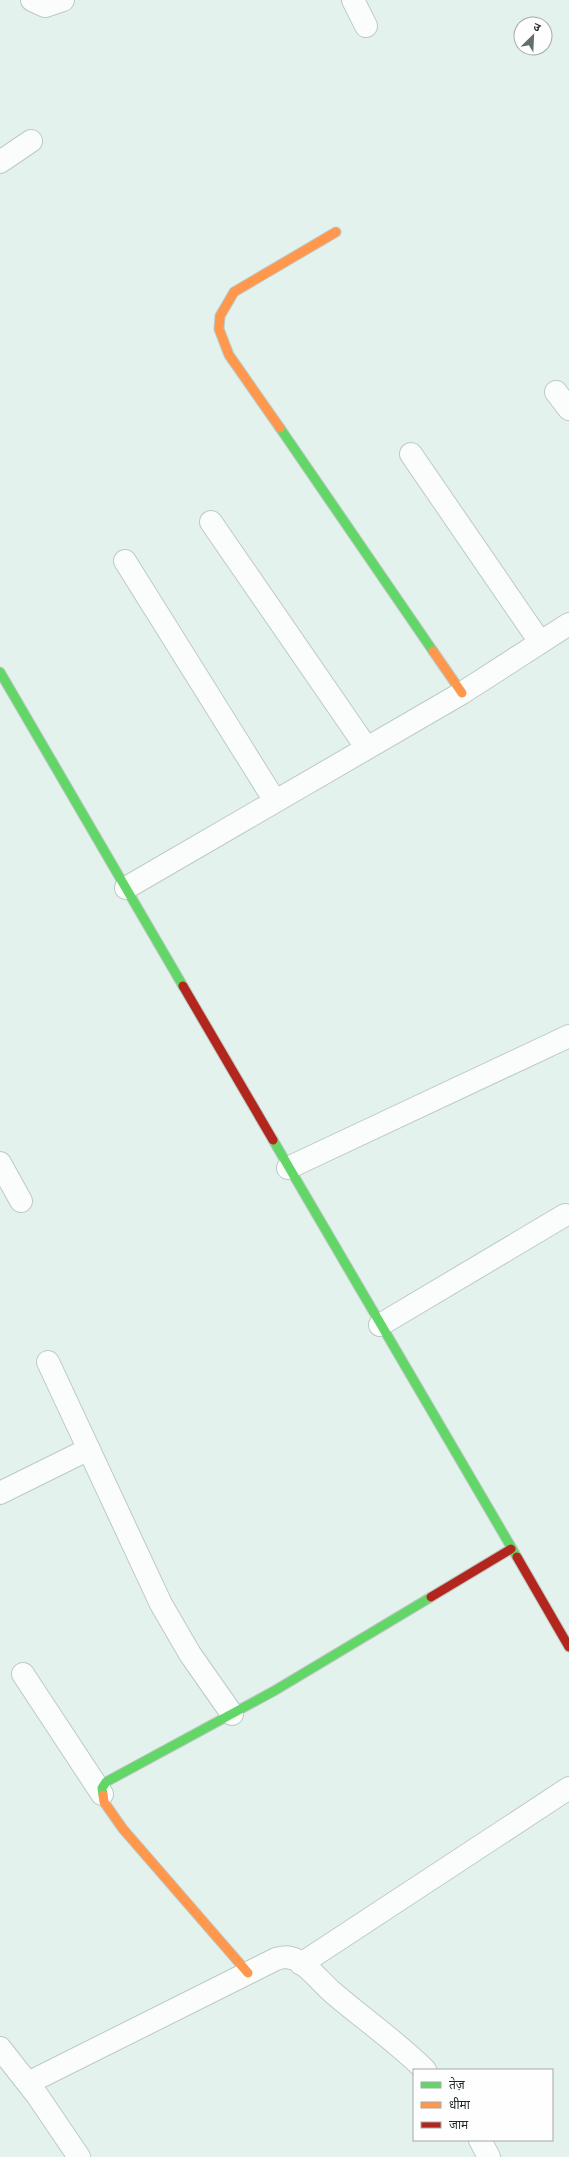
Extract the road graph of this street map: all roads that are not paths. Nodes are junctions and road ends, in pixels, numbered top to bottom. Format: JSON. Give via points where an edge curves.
{"nodes":[{"id":1,"x":32,"y":0,"type":"edge"},
{"id":2,"x":63,"y":0,"type":"edge"},
{"id":3,"x":353,"y":0,"type":"edge"},
{"id":4,"x":366,"y":26,"type":"dead end"},
{"id":5,"x":31,"y":142,"type":"dead end"},
{"id":6,"x":0,"y":162,"type":"edge"},
{"id":7,"x":336,"y":232,"type":"dead end"},
{"id":8,"x":556,"y":392,"type":"dead end"},
{"id":9,"x":569,"y":409,"type":"edge"},
{"id":10,"x":411,"y":454,"type":"dead end"},
{"id":11,"x":211,"y":522,"type":"dead end"},
{"id":12,"x":125,"y":561,"type":"dead end"},
{"id":13,"x":569,"y":624,"type":"edge"},
{"id":14,"x":540,"y":642,"type":"junction"},
{"id":15,"x":0,"y":672,"type":"edge"},
{"id":16,"x":462,"y":693,"type":"junction"},
{"id":17,"x":366,"y":747,"type":"junction"},
{"id":18,"x":275,"y":801,"type":"junction"},
{"id":19,"x":126,"y":888,"type":"junction"},
{"id":20,"x":569,"y":1036,"type":"edge"},
{"id":21,"x":0,"y":1163,"type":"edge"},
{"id":22,"x":288,"y":1168,"type":"junction"},
{"id":23,"x":21,"y":1201,"type":"dead end"},
{"id":24,"x":566,"y":1215,"type":"dead end"},
{"id":25,"x":380,"y":1326,"type":"junction"},
{"id":26,"x":48,"y":1362,"type":"dead end"},
{"id":27,"x":89,"y":1449,"type":"junction"},
{"id":28,"x":0,"y":1493,"type":"edge"},
{"id":29,"x":511,"y":1549,"type":"junction"},
{"id":30,"x":569,"y":1647,"type":"edge"},
{"id":31,"x":23,"y":1674,"type":"dead end"},
{"id":32,"x":232,"y":1714,"type":"junction"},
{"id":33,"x":569,"y":1788,"type":"edge"},
{"id":34,"x":102,"y":1794,"type":"junction"},
{"id":35,"x":301,"y":1964,"type":"junction"},
{"id":36,"x":248,"y":1973,"type":"junction"},
{"id":37,"x":0,"y":2048,"type":"edge"},
{"id":38,"x":424,"y":2069,"type":"edge"},
{"id":39,"x":28,"y":2083,"type":"junction"},
{"id":40,"x":481,"y":2141,"type":"edge"},
{"id":41,"x":79,"y":2157,"type":"edge"},
{"id":42,"x":489,"y":2157,"type":"edge"}],
"edges":[{"from":1,"to":2,"type":"street","via":[[45,6]]},
{"from":3,"to":4,"type":"street"},
{"from":5,"to":6,"type":"street"},
{"from":7,"to":16,"type":"street","via":[[234,292],[223,307],[219,323],[220,335],[229,355]]},
{"from":8,"to":9,"type":"street"},
{"from":10,"to":14,"type":"street"},
{"from":11,"to":17,"type":"street"},
{"from":12,"to":18,"type":"street"},
{"from":13,"to":14,"type":"street"},
{"from":14,"to":16,"type":"street"},
{"from":15,"to":19,"type":"street"},
{"from":16,"to":17,"type":"street"},
{"from":17,"to":18,"type":"street"},
{"from":18,"to":19,"type":"street"},
{"from":19,"to":22,"type":"street"},
{"from":20,"to":22,"type":"street"},
{"from":21,"to":23,"type":"street"},
{"from":22,"to":25,"type":"street"},
{"from":24,"to":25,"type":"street"},
{"from":25,"to":29,"type":"street"},
{"from":26,"to":27,"type":"street"},
{"from":27,"to":28,"type":"street"},
{"from":27,"to":32,"type":"street","via":[[162,1604],[190,1654]]},
{"from":29,"to":30,"type":"street"},
{"from":29,"to":32,"type":"street"},
{"from":31,"to":34,"type":"street"},
{"from":32,"to":34,"type":"street","via":[[106,1782]]},
{"from":33,"to":35,"type":"street"},
{"from":34,"to":36,"type":"street","via":[[104,1802],[123,1828]]},
{"from":35,"to":36,"type":"street","via":[[292,1958],[284,1957]]},
{"from":35,"to":38,"type":"street"},
{"from":36,"to":39,"type":"street"},
{"from":37,"to":39,"type":"street"},
{"from":39,"to":41,"type":"street"},
{"from":40,"to":42,"type":"street"}]}
